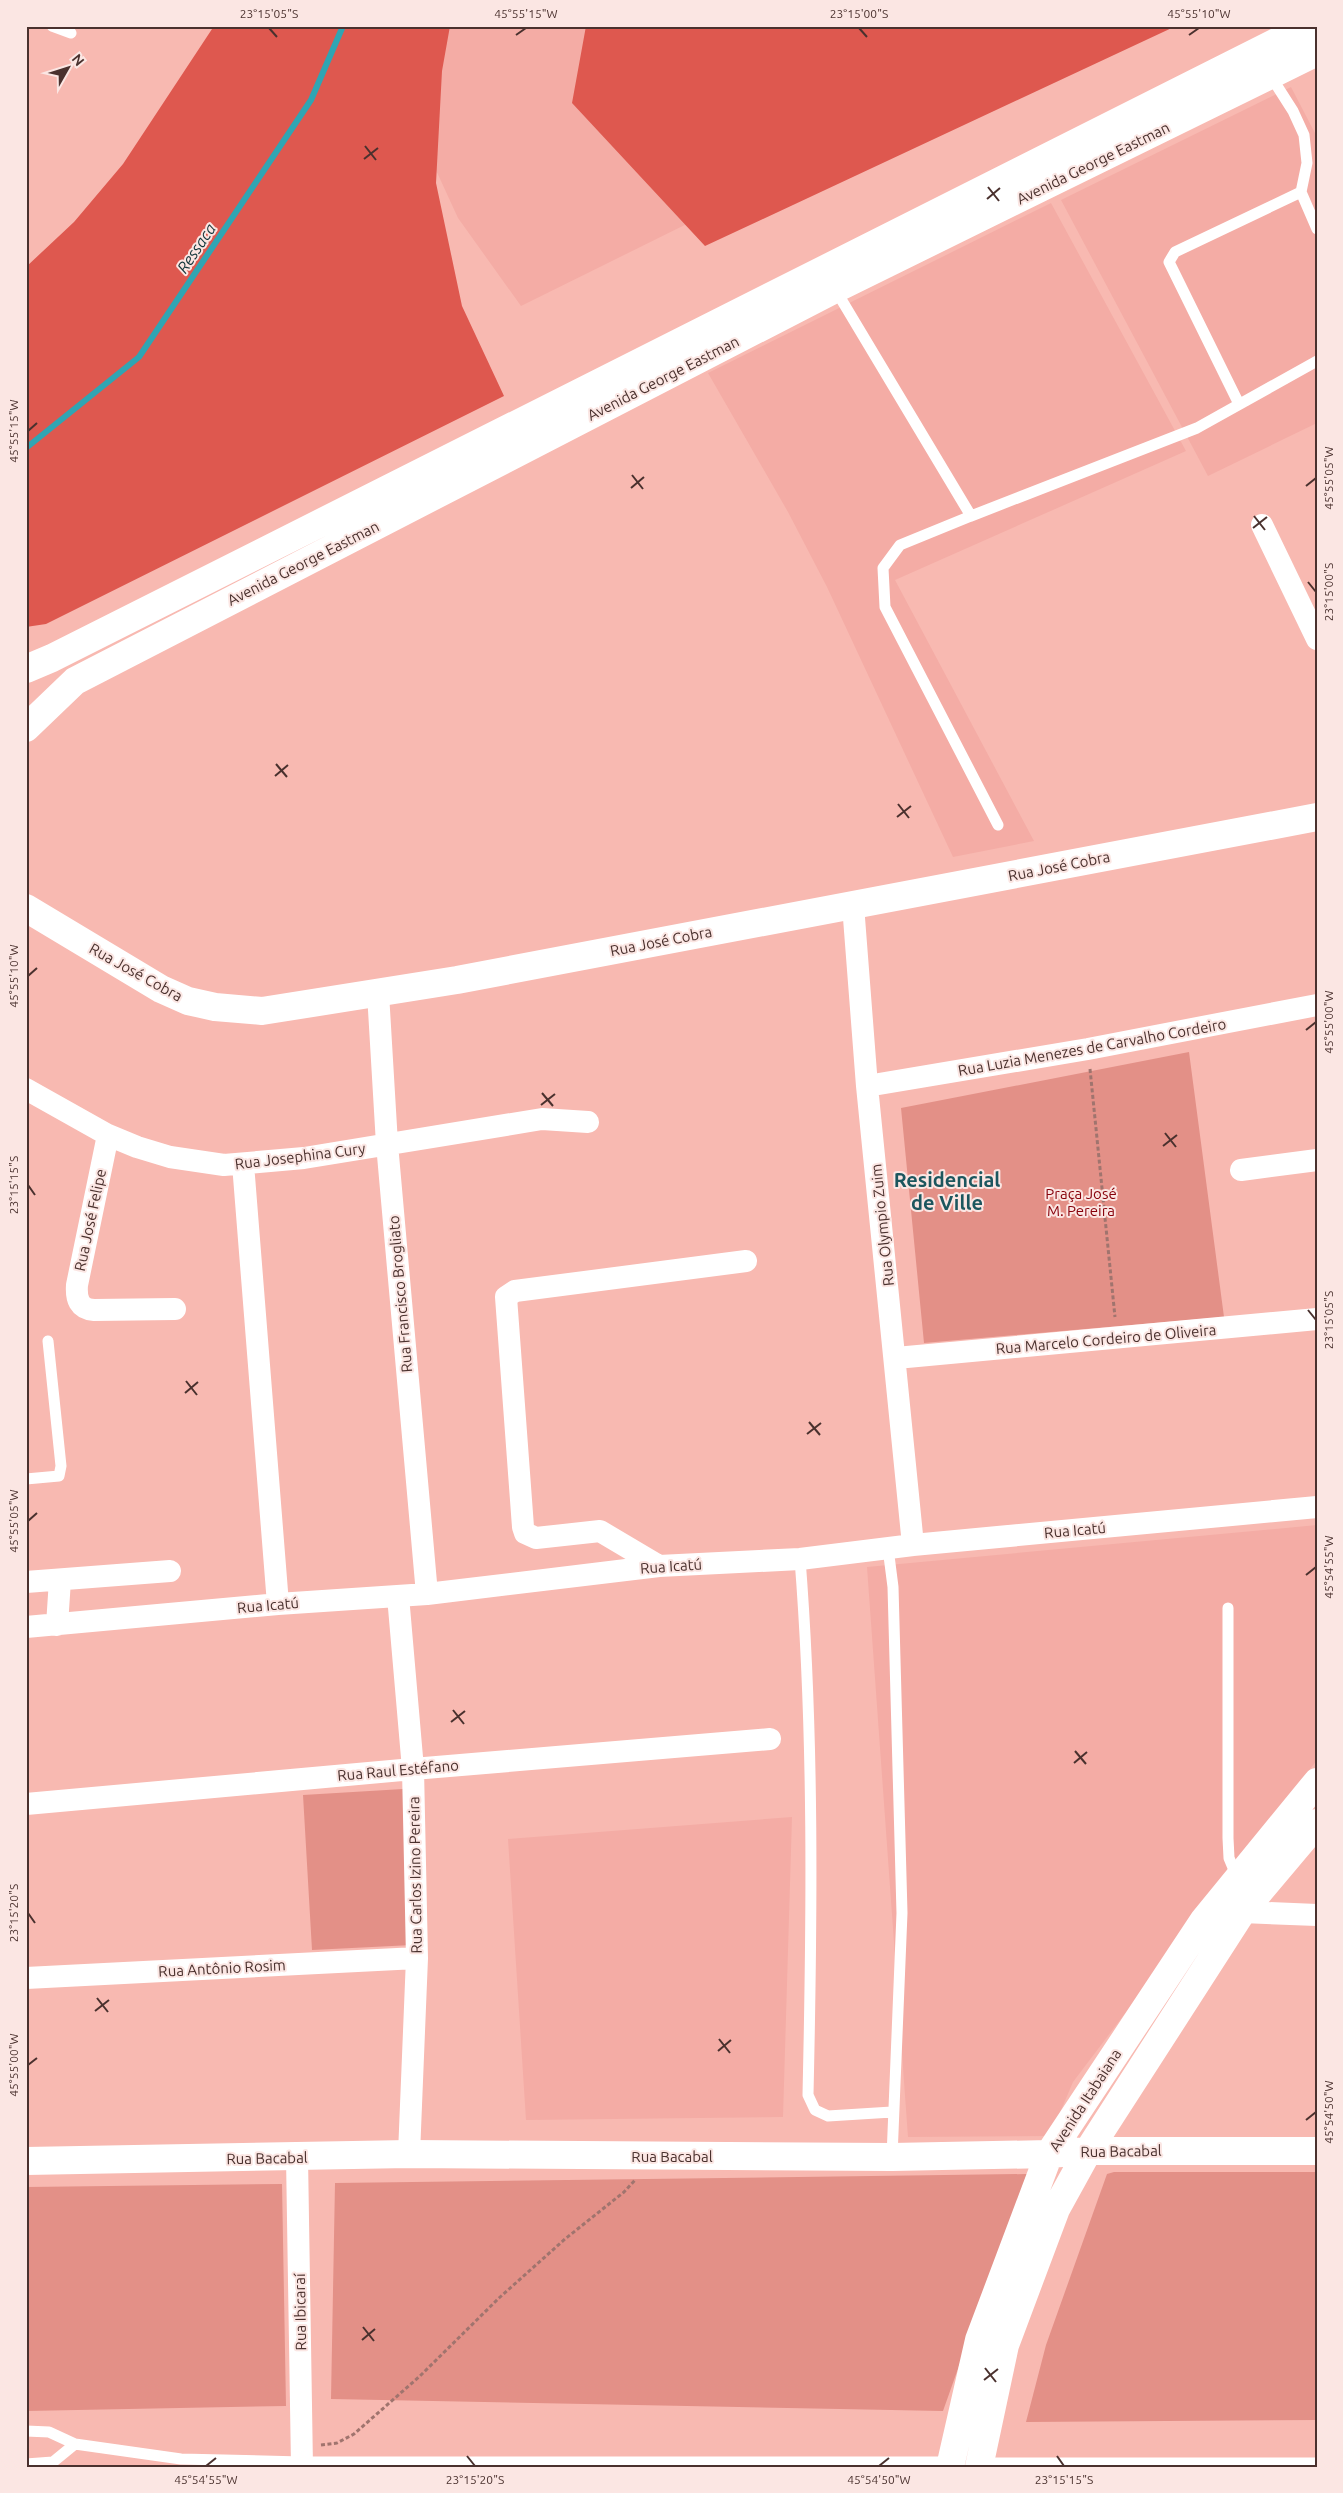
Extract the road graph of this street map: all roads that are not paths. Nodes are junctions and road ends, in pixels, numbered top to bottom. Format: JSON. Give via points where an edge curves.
{"nodes":[{"id":1,"x":52,"y":26,"type":"edge"},
{"id":2,"x":1308,"y":26,"type":"edge"},
{"id":3,"x":71,"y":33,"type":"dead end"},
{"id":4,"x":1317,"y":52,"type":"edge"},
{"id":5,"x":1270,"y":75,"type":"junction"},
{"id":6,"x":1301,"y":192,"type":"junction"},
{"id":7,"x":1317,"y":229,"type":"edge"},
{"id":8,"x":835,"y":289,"type":"junction"},
{"id":9,"x":1317,"y":361,"type":"edge"},
{"id":10,"x":1239,"y":404,"type":"junction"},
{"id":11,"x":971,"y":516,"type":"junction"},
{"id":12,"x":1262,"y":525,"type":"dead end"},
{"id":13,"x":1317,"y":640,"type":"edge"},
{"id":14,"x":26,"y":669,"type":"edge"},
{"id":15,"x":26,"y":728,"type":"edge"},
{"id":16,"x":1317,"y":817,"type":"edge"},
{"id":17,"x":998,"y":826,"type":"dead end"},
{"id":18,"x":853,"y":905,"type":"junction"},
{"id":19,"x":26,"y":908,"type":"edge"},
{"id":20,"x":378,"y":993,"type":"junction"},
{"id":21,"x":1317,"y":1005,"type":"edge"},
{"id":22,"x":867,"y":1086,"type":"junction"},
{"id":23,"x":26,"y":1089,"type":"edge"},
{"id":24,"x":588,"y":1122,"type":"dead end"},
{"id":25,"x":108,"y":1135,"type":"junction"},
{"id":26,"x":387,"y":1144,"type":"junction"},
{"id":27,"x":1317,"y":1160,"type":"edge"},
{"id":28,"x":243,"y":1164,"type":"junction"},
{"id":29,"x":1241,"y":1170,"type":"dead end"},
{"id":30,"x":746,"y":1261,"type":"dead end"},
{"id":31,"x":175,"y":1309,"type":"dead end"},
{"id":32,"x":1317,"y":1319,"type":"edge"},
{"id":33,"x":48,"y":1341,"type":"dead end"},
{"id":34,"x":896,"y":1358,"type":"junction"},
{"id":35,"x":26,"y":1479,"type":"edge"},
{"id":36,"x":1317,"y":1508,"type":"edge"},
{"id":37,"x":913,"y":1545,"type":"junction"},
{"id":38,"x":888,"y":1548,"type":"junction"},
{"id":39,"x":800,"y":1559,"type":"junction"},
{"id":40,"x":660,"y":1566,"type":"junction"},
{"id":41,"x":170,"y":1570,"type":"dead end"},
{"id":42,"x":60,"y":1580,"type":"junction"},
{"id":43,"x":26,"y":1582,"type":"edge"},
{"id":44,"x":427,"y":1594,"type":"junction"},
{"id":45,"x":398,"y":1596,"type":"junction"},
{"id":46,"x":278,"y":1604,"type":"junction"},
{"id":47,"x":1228,"y":1608,"type":"dead end"},
{"id":48,"x":57,"y":1625,"type":"junction"},
{"id":49,"x":26,"y":1627,"type":"edge"},
{"id":50,"x":770,"y":1739,"type":"dead end"},
{"id":51,"x":413,"y":1769,"type":"junction"},
{"id":52,"x":1317,"y":1782,"type":"edge"},
{"id":53,"x":26,"y":1804,"type":"edge"},
{"id":54,"x":1317,"y":1823,"type":"edge"},
{"id":55,"x":1237,"y":1878,"type":"junction"},
{"id":56,"x":1231,"y":1906,"type":"junction"},
{"id":57,"x":1317,"y":1915,"type":"edge"},
{"id":58,"x":417,"y":1958,"type":"junction"},
{"id":59,"x":26,"y":1978,"type":"edge"},
{"id":60,"x":892,"y":2112,"type":"junction"},
{"id":61,"x":1088,"y":2150,"type":"junction"},
{"id":62,"x":1317,"y":2151,"type":"edge"},
{"id":63,"x":409,"y":2154,"type":"junction"},
{"id":64,"x":1049,"y":2154,"type":"junction"},
{"id":65,"x":297,"y":2157,"type":"junction"},
{"id":66,"x":892,"y":2157,"type":"junction"},
{"id":67,"x":26,"y":2161,"type":"edge"},
{"id":68,"x":26,"y":2431,"type":"edge"},
{"id":69,"x":75,"y":2444,"type":"junction"},
{"id":70,"x":1317,"y":2463,"type":"edge"},
{"id":71,"x":26,"y":2464,"type":"edge"},
{"id":72,"x":302,"y":2464,"type":"edge"},
{"id":73,"x":965,"y":2464,"type":"edge"}],
"edges":[{"from":1,"to":3,"type":"lane"},
{"from":2,"to":14,"type":"street","name":"Avenida George Eastman"},
{"from":4,"to":5,"type":"street","name":"Avenida George Eastman"},
{"from":5,"to":6,"type":"lane","via":[[1304,135],[1307,163]]},
{"from":5,"to":8,"type":"street","name":"Avenida George Eastman"},
{"from":6,"to":7,"type":"lane"},
{"from":6,"to":10,"type":"lane","via":[[1175,252],[1168,262]]},
{"from":8,"to":11,"type":"lane"},
{"from":8,"to":15,"type":"street","name":"Avenida George Eastman","via":[[74,681]]},
{"from":9,"to":10,"type":"lane"},
{"from":10,"to":11,"type":"lane","via":[[1197,428]]},
{"from":11,"to":17,"type":"lane","via":[[900,545],[883,568],[885,607]]},
{"from":12,"to":13,"type":"street"},
{"from":16,"to":18,"type":"street","name":"Rua José Cobra"},
{"from":18,"to":20,"type":"street","name":"Rua José Cobra"},
{"from":18,"to":22,"type":"street","name":"Rua Olympio Zuim"},
{"from":19,"to":20,"type":"street","name":"Rua José Cobra","via":[[161,989],[188,1001],[262,1011]]},
{"from":20,"to":26,"type":"street","name":"Rua Francisco Brogliato"},
{"from":21,"to":22,"type":"street","name":"Rua Luzia Menezes de Carvalho Cordeiro","via":[[1088,1049]]},
{"from":22,"to":34,"type":"street","name":"Rua Olympio Zuim"},
{"from":23,"to":25,"type":"street","name":"Rua Josephina Cury"},
{"from":24,"to":26,"type":"street","name":"Rua Josephina Cury","via":[[542,1119]]},
{"from":25,"to":28,"type":"street","name":"Rua Josephina Cury","via":[[170,1157],[224,1165]]},
{"from":25,"to":31,"type":"street","name":"Rua José Felipe","via":[[76,1295],[86,1309]]},
{"from":26,"to":28,"type":"street","name":"Rua Josephina Cury"},
{"from":26,"to":44,"type":"street","name":"Rua Francisco Brogliato"},
{"from":27,"to":29,"type":"street"},
{"from":28,"to":46,"type":"street"},
{"from":30,"to":40,"type":"street","via":[[515,1291],[506,1298],[525,1533],[536,1538],[600,1531]]},
{"from":32,"to":34,"type":"street","name":"Rua Marcelo Cordeiro de Oliveira"},
{"from":33,"to":35,"type":"lane","via":[[62,1466],[59,1476]]},
{"from":34,"to":37,"type":"street","name":"Rua Olympio Zuim"},
{"from":36,"to":37,"type":"street","name":"Rua Icatú"},
{"from":37,"to":38,"type":"street","name":"Rua Icatú"},
{"from":38,"to":39,"type":"street","name":"Rua Icatú"},
{"from":38,"to":60,"type":"lane","via":[[893,1587],[902,1913]]},
{"from":39,"to":40,"type":"street","name":"Rua Icatú"},
{"from":39,"to":60,"type":"lane","via":[[810,1757],[812,1923],[808,2096],[815,2110],[828,2116]]},
{"from":40,"to":44,"type":"street","name":"Rua Icatú"},
{"from":41,"to":42,"type":"street"},
{"from":42,"to":43,"type":"street"},
{"from":42,"to":48,"type":"street"},
{"from":44,"to":45,"type":"street","name":"Rua Icatú"},
{"from":45,"to":46,"type":"street","name":"Rua Icatú"},
{"from":45,"to":51,"type":"street","name":"Rua Carlos Izino Pereira"},
{"from":46,"to":48,"type":"street","name":"Rua Icatú"},
{"from":47,"to":55,"type":"lane","via":[[1228,1838]]},
{"from":48,"to":49,"type":"street","name":"Rua Icatú"},
{"from":50,"to":51,"type":"street","name":"Rua Raul Estéfano"},
{"from":51,"to":53,"type":"street","name":"Rua Raul Estéfano"},
{"from":51,"to":58,"type":"street","name":"Rua Carlos Izino Pereira"},
{"from":52,"to":55,"type":"street","name":"Avenida Itabaiana"},
{"from":54,"to":56,"type":"street","name":"Avenida Itabaiana"},
{"from":55,"to":56,"type":"street","name":"Avenida Itabaiana"},
{"from":56,"to":57,"type":"street"},
{"from":56,"to":61,"type":"street","name":"Avenida Itabaiana"},
{"from":56,"to":64,"type":"street","name":"Avenida Itabaiana"},
{"from":58,"to":59,"type":"street","name":"Rua Antônio Rosim"},
{"from":58,"to":63,"type":"street","name":"Rua Carlos Izino Pereira"},
{"from":60,"to":66,"type":"lane"},
{"from":61,"to":62,"type":"street","name":"Rua Bacabal"},
{"from":61,"to":64,"type":"street","name":"Rua Bacabal"},
{"from":61,"to":73,"type":"street","name":"Avenida Itabaiana","via":[[1056,2209]]},
{"from":63,"to":65,"type":"street","name":"Rua Bacabal"},
{"from":63,"to":66,"type":"street","name":"Rua Bacabal"},
{"from":64,"to":66,"type":"street","name":"Rua Bacabal"},
{"from":64,"to":73,"type":"street","name":"Avenida Itabaiana","via":[[979,2340]]},
{"from":65,"to":67,"type":"street","name":"Rua Bacabal"},
{"from":65,"to":72,"type":"street","name":"Rua Ibicaraí"},
{"from":68,"to":69,"type":"lane","via":[[49,2432]]},
{"from":69,"to":71,"type":"lane","via":[[53,2462]]},
{"from":69,"to":72,"type":"lane","via":[[181,2459]]},
{"from":70,"to":73,"type":"lane"},
{"from":72,"to":73,"type":"lane"}]}
